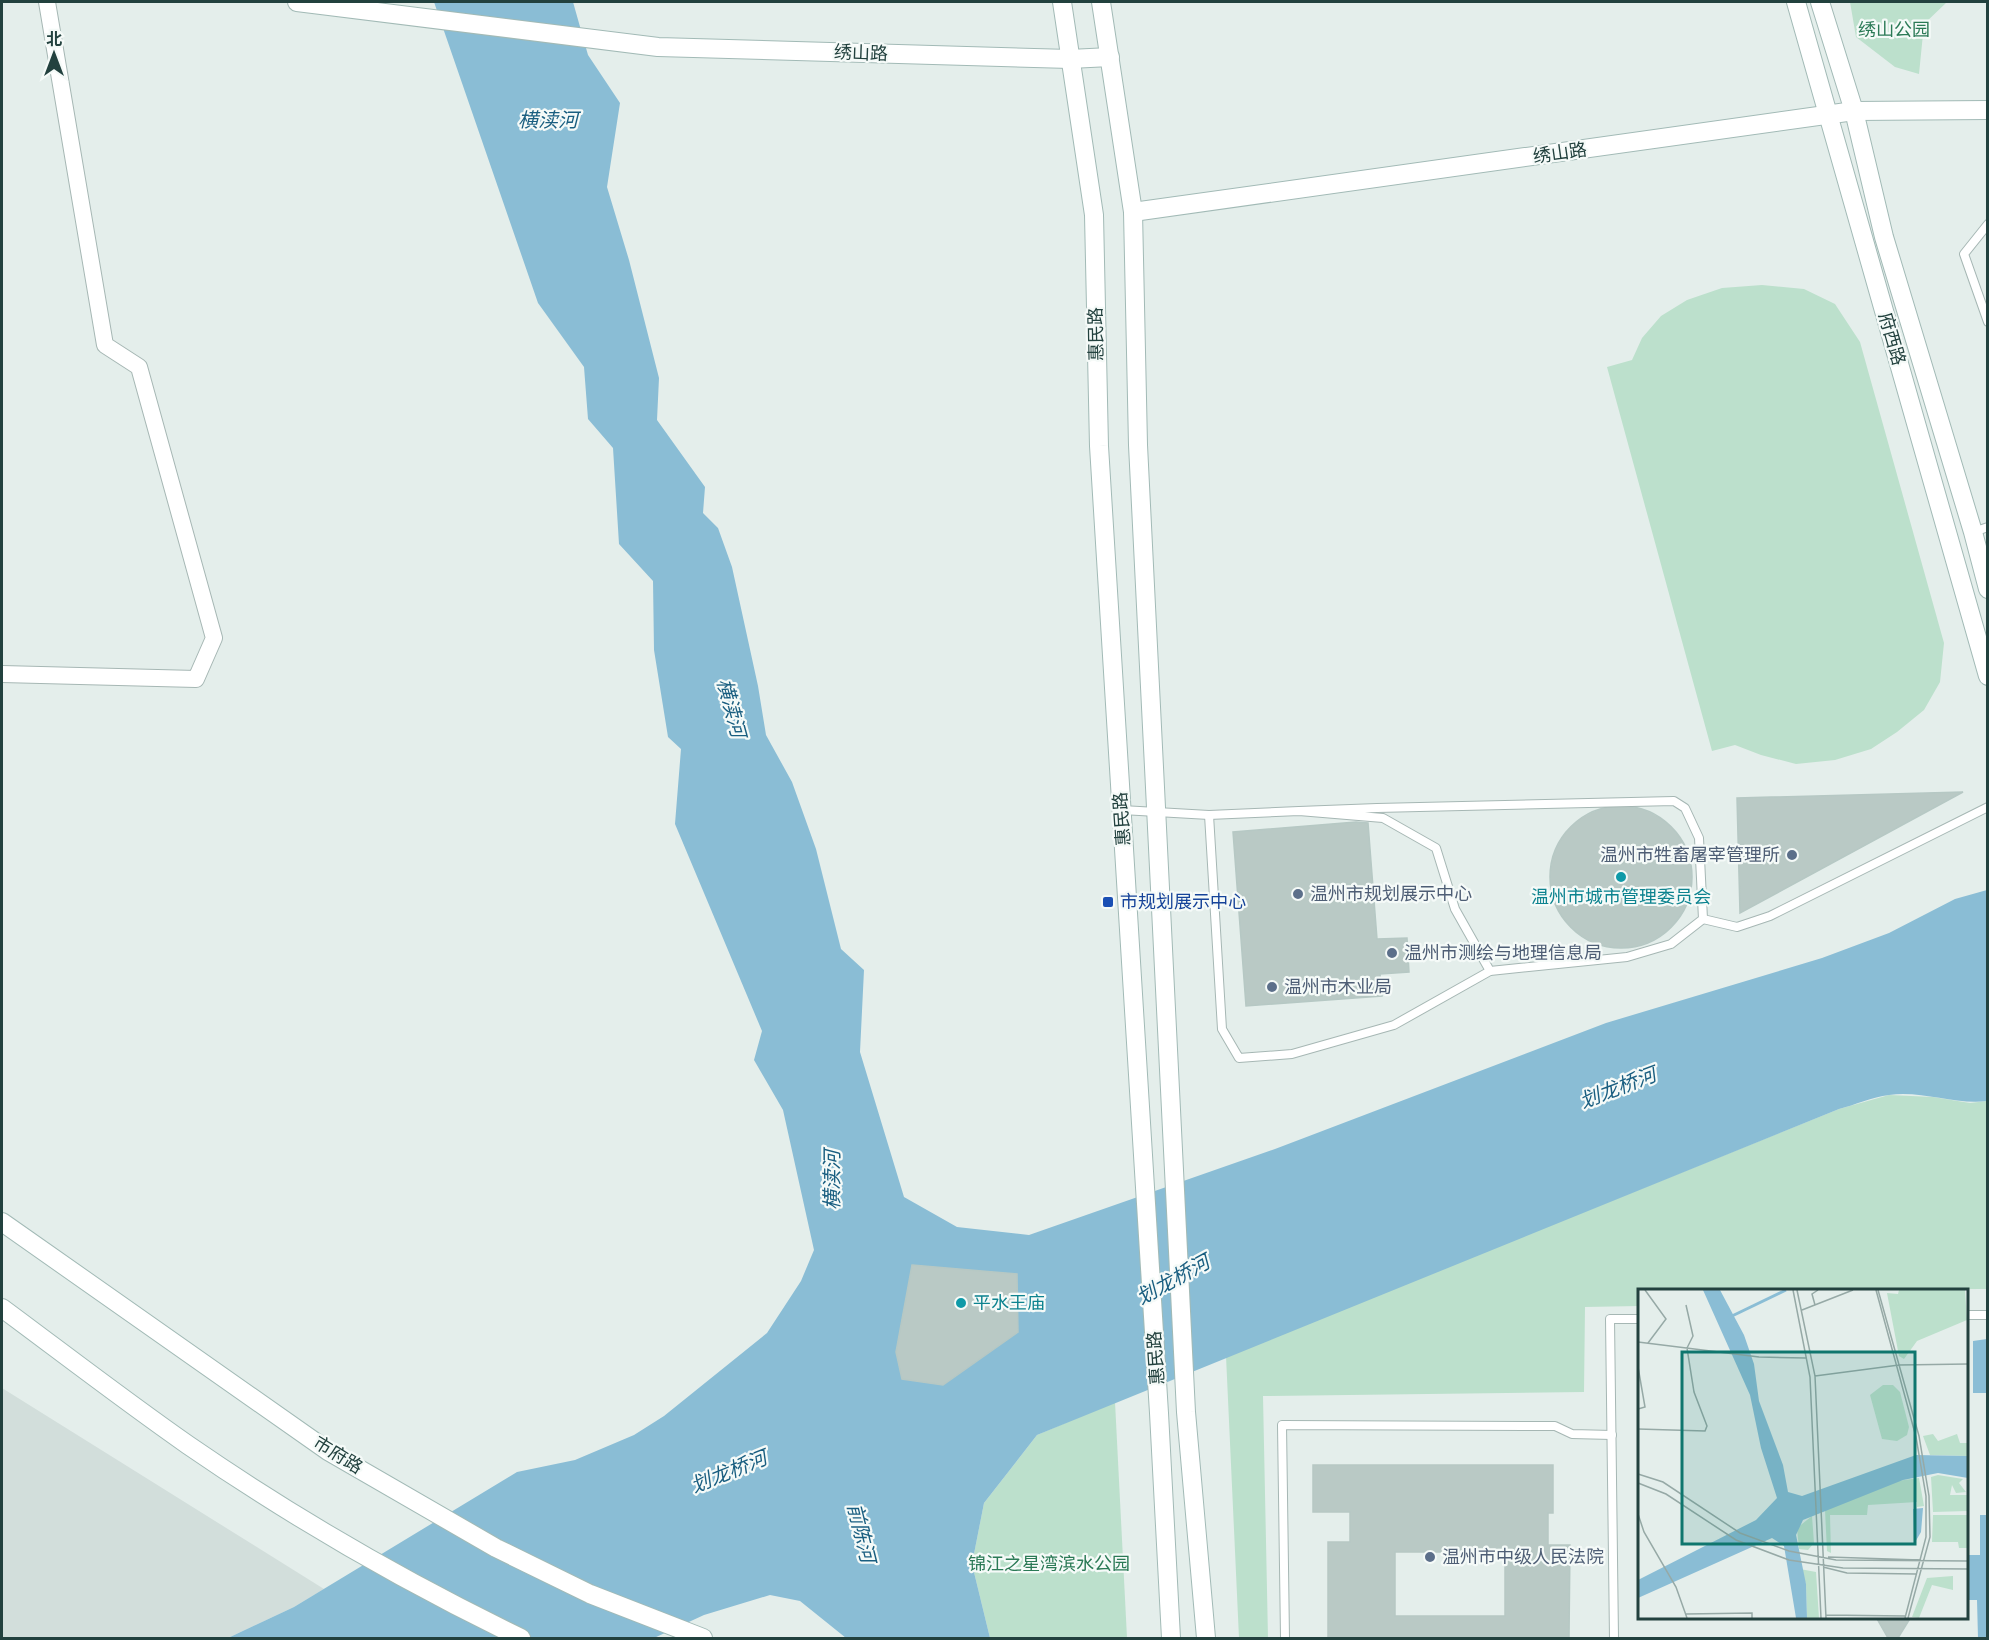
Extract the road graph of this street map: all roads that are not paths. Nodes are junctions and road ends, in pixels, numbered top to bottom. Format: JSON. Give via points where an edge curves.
{"nodes":[{"id":1,"x":47,"y":2,"type":"edge"},
{"id":2,"x":297,"y":2,"type":"edge"},
{"id":3,"x":1062,"y":2,"type":"edge"},
{"id":4,"x":1101,"y":2,"type":"edge"},
{"id":5,"x":1796,"y":2,"type":"edge"},
{"id":6,"x":1820,"y":2,"type":"edge"},
{"id":7,"x":1110,"y":57,"type":"junction"},
{"id":8,"x":1070,"y":59,"type":"junction"},
{"id":9,"x":1988,"y":110,"type":"edge"},
{"id":10,"x":1854,"y":111,"type":"junction"},
{"id":11,"x":1828,"y":115,"type":"junction"},
{"id":12,"x":1133,"y":212,"type":"junction"},
{"id":13,"x":1988,"y":224,"type":"edge"},
{"id":14,"x":1988,"y":322,"type":"edge"},
{"id":15,"x":1980,"y":530,"type":"edge"},
{"id":16,"x":1988,"y":589,"type":"edge"},
{"id":17,"x":2,"y":674,"type":"edge"},
{"id":18,"x":1988,"y":676,"type":"edge"},
{"id":19,"x":1988,"y":807,"type":"edge"},
{"id":20,"x":1121,"y":810,"type":"junction"},
{"id":21,"x":1299,"y":811,"type":"junction"},
{"id":22,"x":1156,"y":812,"type":"junction"},
{"id":23,"x":1209,"y":815,"type":"junction"},
{"id":24,"x":1703,"y":919,"type":"junction"},
{"id":25,"x":1490,"y":970,"type":"junction"},
{"id":26,"x":2,"y":1222,"type":"edge"},
{"id":27,"x":2,"y":1308,"type":"edge"},
{"id":28,"x":1968,"y":1315,"type":"edge"},
{"id":29,"x":1988,"y":1315,"type":"edge"},
{"id":30,"x":1638,"y":1319,"type":"edge"},
{"id":31,"x":1612,"y":1435,"type":"junction"},
{"id":32,"x":521,"y":1638,"type":"edge"},
{"id":33,"x":703,"y":1638,"type":"edge"},
{"id":34,"x":1171,"y":1638,"type":"edge"},
{"id":35,"x":1206,"y":1638,"type":"edge"},
{"id":36,"x":1285,"y":1638,"type":"edge"},
{"id":37,"x":1614,"y":1638,"type":"edge"}],
"edges":[{"from":1,"to":17,"type":"street","via":[[105,345],[139,367],[214,638],[196,679]]},
{"from":2,"to":8,"type":"main road","name":"绣山路","via":[[670,48]]},
{"from":3,"to":8,"type":"main road","name":"惠民路"},
{"from":4,"to":7,"type":"main road","name":"惠民路"},
{"from":5,"to":11,"type":"main road","name":"府西路"},
{"from":6,"to":10,"type":"main road","name":"府西路"},
{"from":7,"to":8,"type":"main road","name":"绣山路"},
{"from":7,"to":12,"type":"main road","name":"惠民路"},
{"from":8,"to":20,"type":"main road","name":"惠民路","via":[[1094,214],[1099,446]]},
{"from":9,"to":10,"type":"main road","name":"绣山路"},
{"from":10,"to":11,"type":"main road","name":"绣山路"},
{"from":10,"to":15,"type":"main road","name":"府西路","via":[[1884,237]]},
{"from":11,"to":12,"type":"main road","name":"绣山路"},
{"from":11,"to":18,"type":"main road","name":"府西路"},
{"from":12,"to":22,"type":"main road","name":"惠民路","via":[[1138,445]]},
{"from":13,"to":14,"type":"lane","via":[[1964,254]]},
{"from":15,"to":16,"type":"main road","name":"府西路"},
{"from":19,"to":24,"type":"lane","via":[[1770,916],[1737,927]]},
{"from":20,"to":22,"type":"lane"},
{"from":20,"to":34,"type":"main road","name":"惠民路"},
{"from":21,"to":23,"type":"lane"},
{"from":21,"to":24,"type":"lane","via":[[1674,801],[1685,808],[1699,837]]},
{"from":21,"to":25,"type":"lane","via":[[1383,818],[1437,848],[1455,909]]},
{"from":22,"to":23,"type":"lane"},
{"from":22,"to":35,"type":"main road","name":"惠民路","via":[[1186,1412]]},
{"from":23,"to":25,"type":"lane","via":[[1222,1029],[1239,1058],[1292,1054],[1394,1024]]},
{"from":24,"to":25,"type":"lane","via":[[1671,944],[1627,957]]},
{"from":26,"to":33,"type":"main road","name":"市府路","via":[[328,1451],[496,1548],[590,1594]]},
{"from":27,"to":32,"type":"main road","via":[[187,1444],[285,1508],[376,1563]]},
{"from":28,"to":29,"type":"lane"},
{"from":30,"to":31,"type":"lane","via":[[1610,1319]]},
{"from":31,"to":36,"type":"lane","via":[[1572,1434],[1555,1426],[1282,1425]]},
{"from":31,"to":37,"type":"lane"}]}
